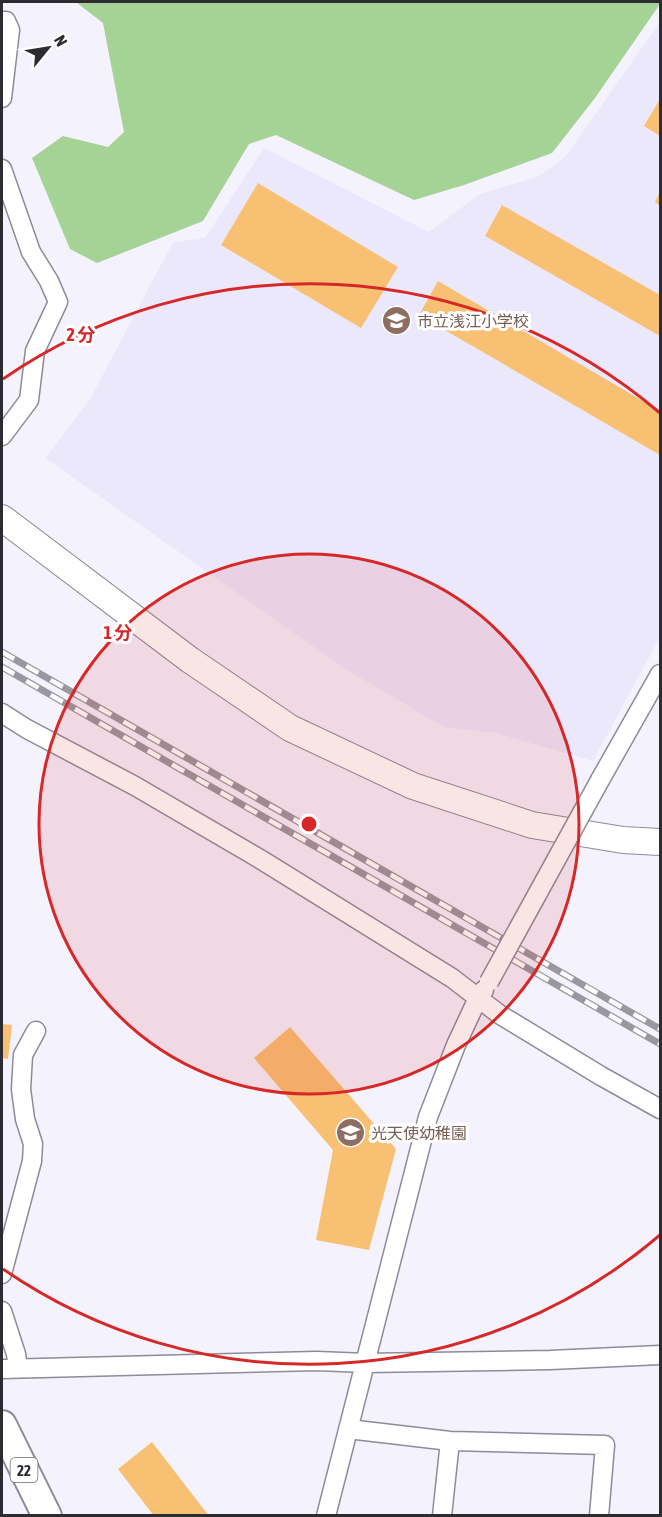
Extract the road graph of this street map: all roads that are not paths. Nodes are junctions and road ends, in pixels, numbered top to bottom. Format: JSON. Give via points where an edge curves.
{"nodes":[{"id":1,"x":2,"y":21,"type":"edge"},
{"id":2,"x":2,"y":98,"type":"edge"},
{"id":3,"x":2,"y":169,"type":"edge"},
{"id":4,"x":2,"y":436,"type":"edge"},
{"id":5,"x":2,"y":518,"type":"edge"},
{"id":6,"x":660,"y":674,"type":"edge"},
{"id":7,"x":2,"y":713,"type":"edge"},
{"id":8,"x":660,"y":842,"type":"edge"},
{"id":9,"x":478,"y":999,"type":"junction"},
{"id":10,"x":36,"y":1031,"type":"dead end"},
{"id":11,"x":660,"y":1109,"type":"edge"},
{"id":12,"x":2,"y":1274,"type":"edge"},
{"id":13,"x":2,"y":1311,"type":"edge"},
{"id":14,"x":660,"y":1355,"type":"edge"},
{"id":15,"x":366,"y":1363,"type":"junction"},
{"id":16,"x":10,"y":1368,"type":"edge"},
{"id":17,"x":2,"y":1425,"type":"edge"},
{"id":18,"x":348,"y":1429,"type":"junction"},
{"id":19,"x":450,"y":1441,"type":"junction"},
{"id":20,"x":47,"y":1515,"type":"edge"},
{"id":21,"x":327,"y":1515,"type":"edge"},
{"id":22,"x":441,"y":1515,"type":"edge"},
{"id":23,"x":599,"y":1515,"type":"edge"}],
"edges":[{"from":1,"to":2,"type":"street","via":[[10,30]]},
{"from":3,"to":4,"type":"street","via":[[32,252],[58,302],[35,351],[29,400]]},
{"from":5,"to":8,"type":"street","via":[[190,660],[290,728],[413,786],[532,825]]},
{"from":6,"to":9,"type":"street","bridge":true},
{"from":7,"to":9,"type":"street","via":[[260,859],[452,978]]},
{"from":9,"to":11,"type":"street"},
{"from":9,"to":15,"type":"street","via":[[428,1117]]},
{"from":10,"to":12,"type":"street","via":[[23,1055],[21,1089],[33,1144],[32,1161]]},
{"from":13,"to":16,"type":"street","via":[[16,1354]]},
{"from":14,"to":15,"type":"street"},
{"from":15,"to":16,"type":"street"},
{"from":15,"to":18,"type":"street"},
{"from":17,"to":20,"type":"main road","number":"22"},
{"from":18,"to":19,"type":"street"},
{"from":18,"to":21,"type":"street"},
{"from":19,"to":22,"type":"street"},
{"from":19,"to":23,"type":"street","via":[[605,1445]]}]}
